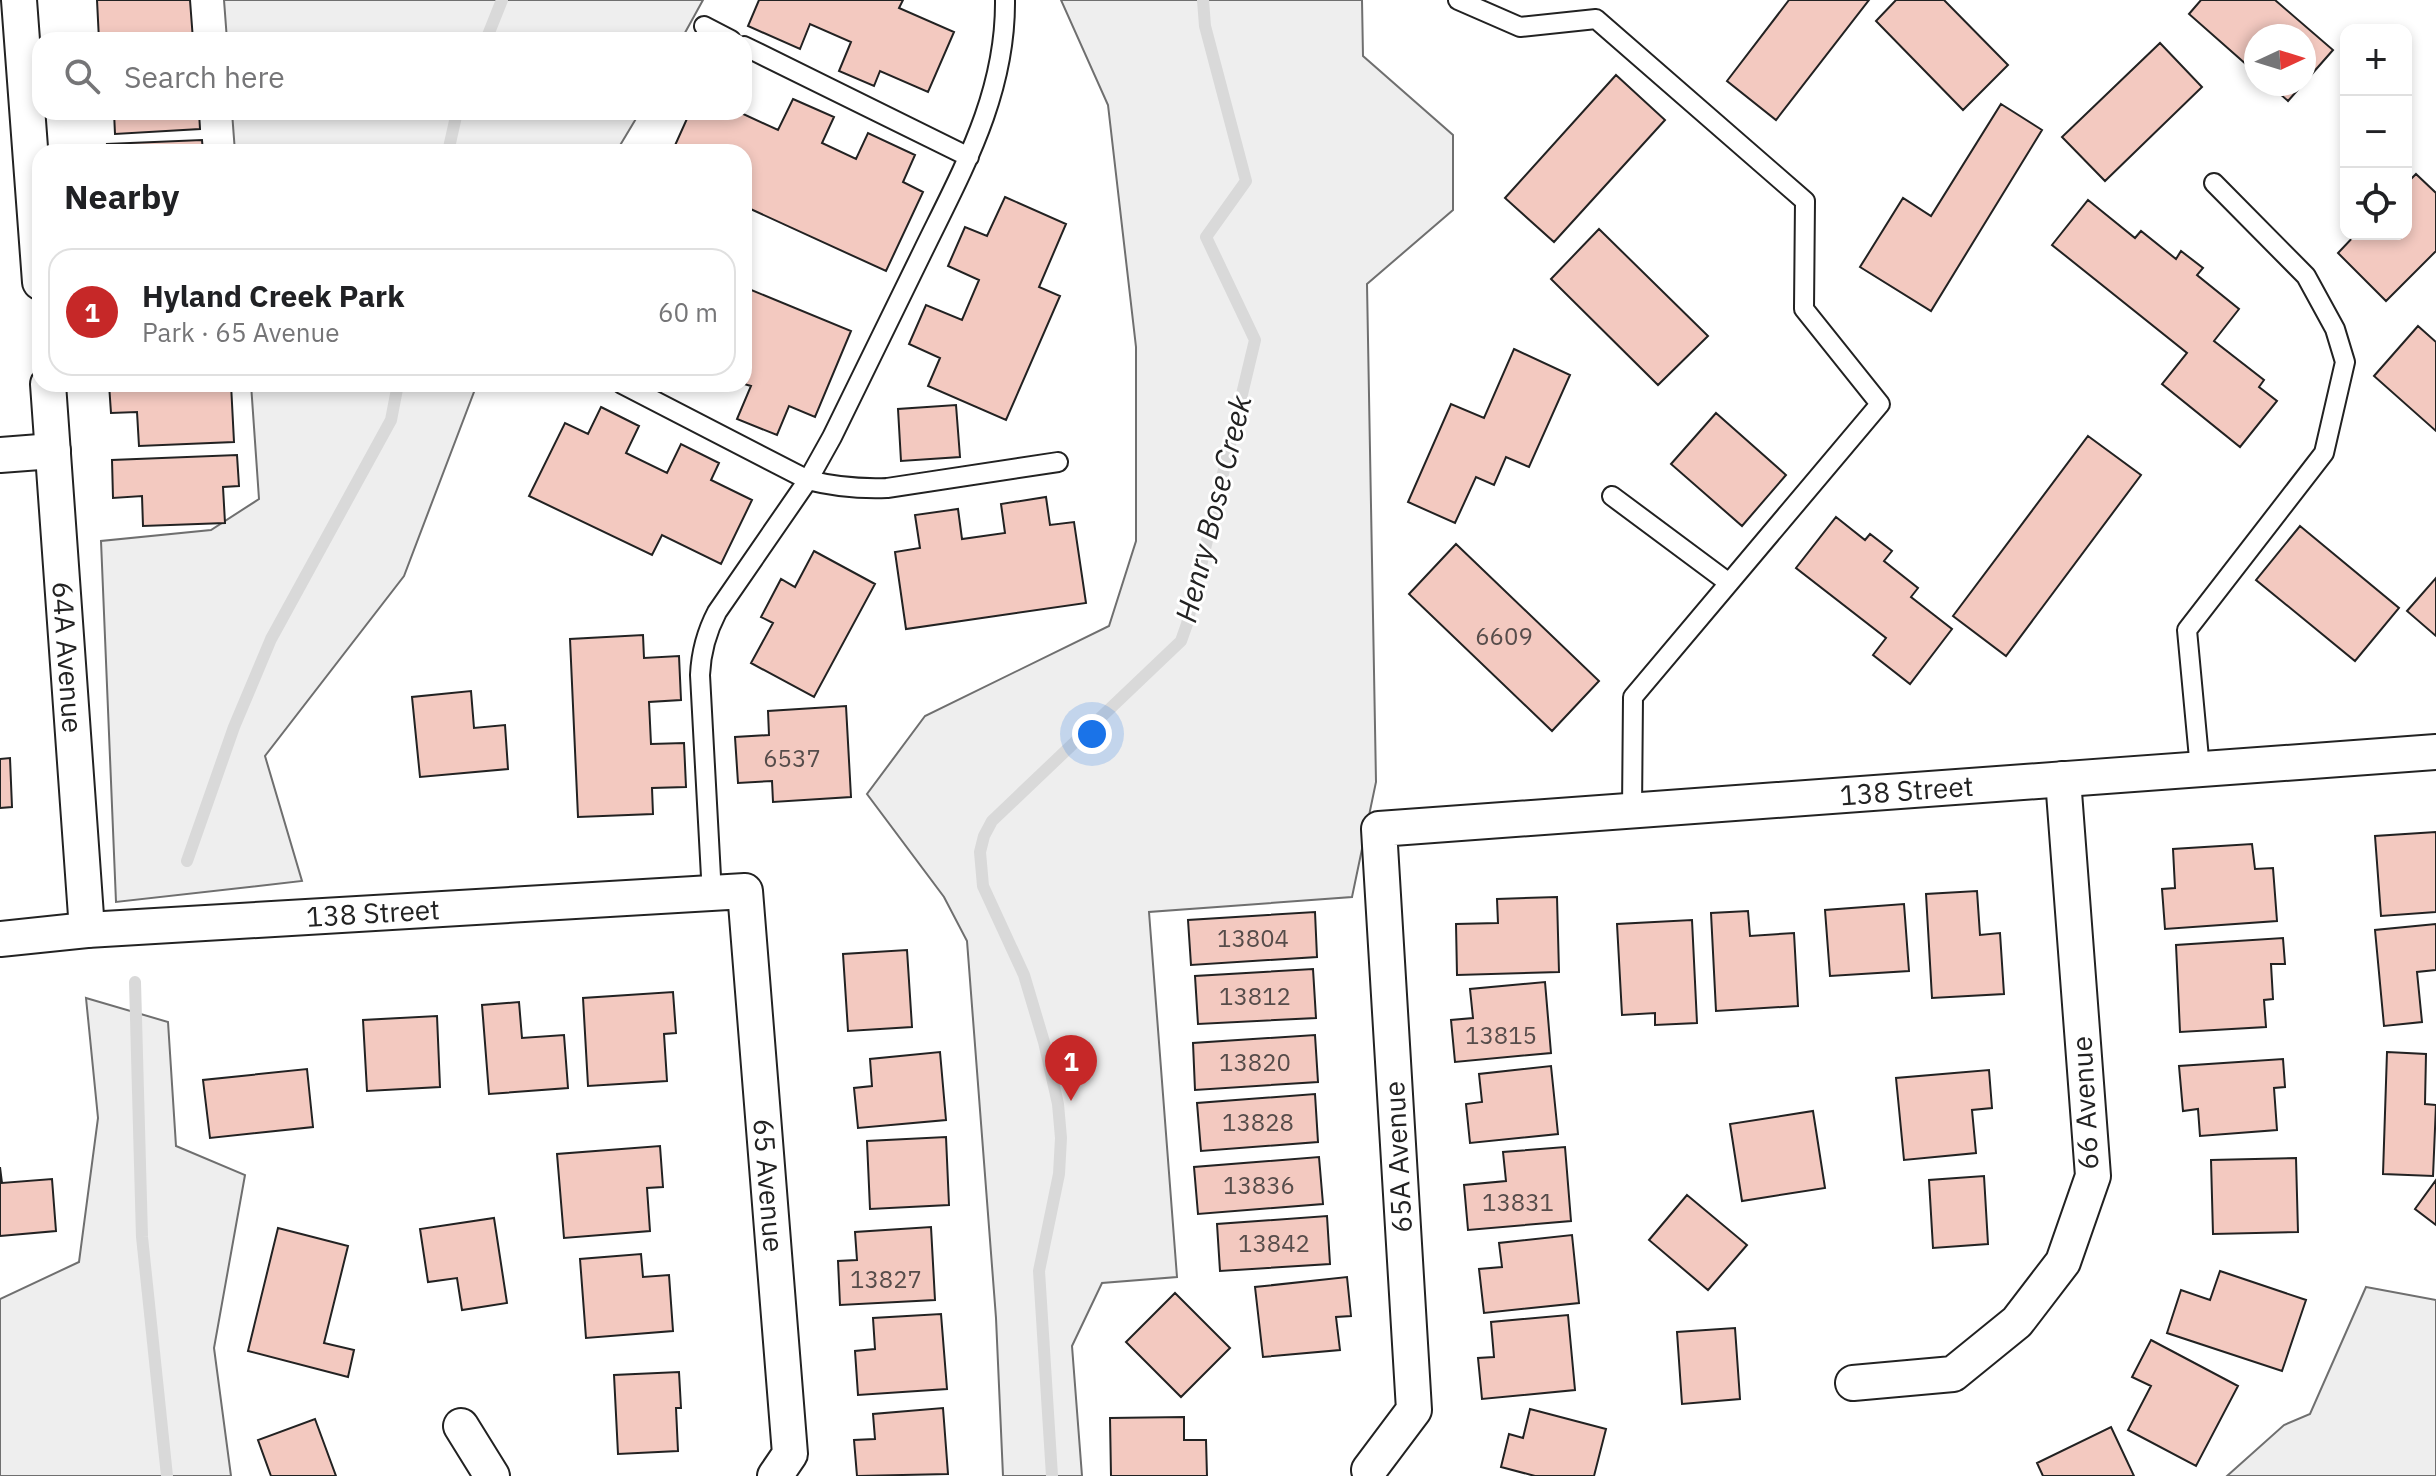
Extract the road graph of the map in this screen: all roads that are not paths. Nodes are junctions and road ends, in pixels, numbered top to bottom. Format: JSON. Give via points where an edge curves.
{"nodes":[{"id":1,"x":19,"y":0,"type":"edge"},
{"id":2,"x":1005,"y":0,"type":"edge"},
{"id":3,"x":1458,"y":0,"type":"edge"},
{"id":4,"x":704,"y":26,"type":"dead end"},
{"id":5,"x":716,"y":32,"type":"edge"},
{"id":6,"x":11,"y":36,"type":"edge"},
{"id":7,"x":752,"y":50,"type":"edge"},
{"id":8,"x":969,"y":157,"type":"junction"},
{"id":9,"x":2214,"y":183,"type":"dead end"},
{"id":10,"x":32,"y":214,"type":"edge"},
{"id":11,"x":49,"y":392,"type":"edge"},
{"id":12,"x":638,"y":392,"type":"edge"},
{"id":13,"x":53,"y":451,"type":"junction"},
{"id":14,"x":0,"y":455,"type":"edge"},
{"id":15,"x":1058,"y":462,"type":"dead end"},
{"id":16,"x":808,"y":480,"type":"junction"},
{"id":17,"x":1612,"y":496,"type":"dead end"},
{"id":18,"x":1729,"y":583,"type":"junction"},
{"id":19,"x":2436,"y":752,"type":"edge"},
{"id":20,"x":2200,"y":769,"type":"junction"},
{"id":21,"x":2063,"y":779,"type":"junction"},
{"id":22,"x":1632,"y":811,"type":"junction"},
{"id":23,"x":1379,"y":829,"type":"joint"},
{"id":24,"x":745,"y":891,"type":"joint"},
{"id":25,"x":712,"y":895,"type":"junction"},
{"id":26,"x":87,"y":930,"type":"junction"},
{"id":27,"x":0,"y":939,"type":"edge"},
{"id":28,"x":1853,"y":1383,"type":"dead end"},
{"id":29,"x":461,"y":1426,"type":"dead end"},
{"id":30,"x":1369,"y":1470,"type":"dead end"},
{"id":31,"x":492,"y":1476,"type":"edge"},
{"id":32,"x":775,"y":1476,"type":"edge"}],
"edges":[{"from":1,"to":6,"type":"street"},
{"from":2,"to":8,"type":"lane","via":[[1003,52]]},
{"from":3,"to":18,"type":"lane","via":[[1520,27],[1596,19],[1805,201],[1804,309],[1880,404]]},
{"from":4,"to":5,"type":"lane"},
{"from":6,"to":10,"type":"street"},
{"from":7,"to":8,"type":"lane"},
{"from":8,"to":16,"type":"lane"},
{"from":9,"to":20,"type":"lane","via":[[2306,276],[2335,329],[2345,362],[2324,453],[2187,630]]},
{"from":11,"to":13,"type":"street","name":"64A Avenue"},
{"from":12,"to":16,"type":"lane"},
{"from":13,"to":14,"type":"street"},
{"from":13,"to":26,"type":"street","name":"64A Avenue"},
{"from":15,"to":16,"type":"lane","via":[[887,488]]},
{"from":16,"to":25,"type":"lane","via":[[706,632],[700,675]]},
{"from":17,"to":18,"type":"lane"},
{"from":18,"to":22,"type":"lane","via":[[1633,697]]},
{"from":19,"to":20,"type":"street","name":"138 Street"},
{"from":20,"to":21,"type":"street","name":"138 Street"},
{"from":21,"to":22,"type":"street","name":"138 Street"},
{"from":21,"to":28,"type":"street","name":"66 Avenue","via":[[2093,1176],[2073,1234],[2063,1262],[2017,1322],[1953,1374]]},
{"from":22,"to":23,"type":"street","name":"138 Street"},
{"from":23,"to":30,"type":"street","name":"65A Avenue","via":[[1414,1410]]},
{"from":24,"to":25,"type":"street","name":"138 Street"},
{"from":24,"to":32,"type":"street","name":"65 Avenue","via":[[790,1454]]},
{"from":25,"to":26,"type":"street","name":"138 Street"},
{"from":26,"to":27,"type":"street","name":"138 Street"},
{"from":29,"to":31,"type":"street"}]}
